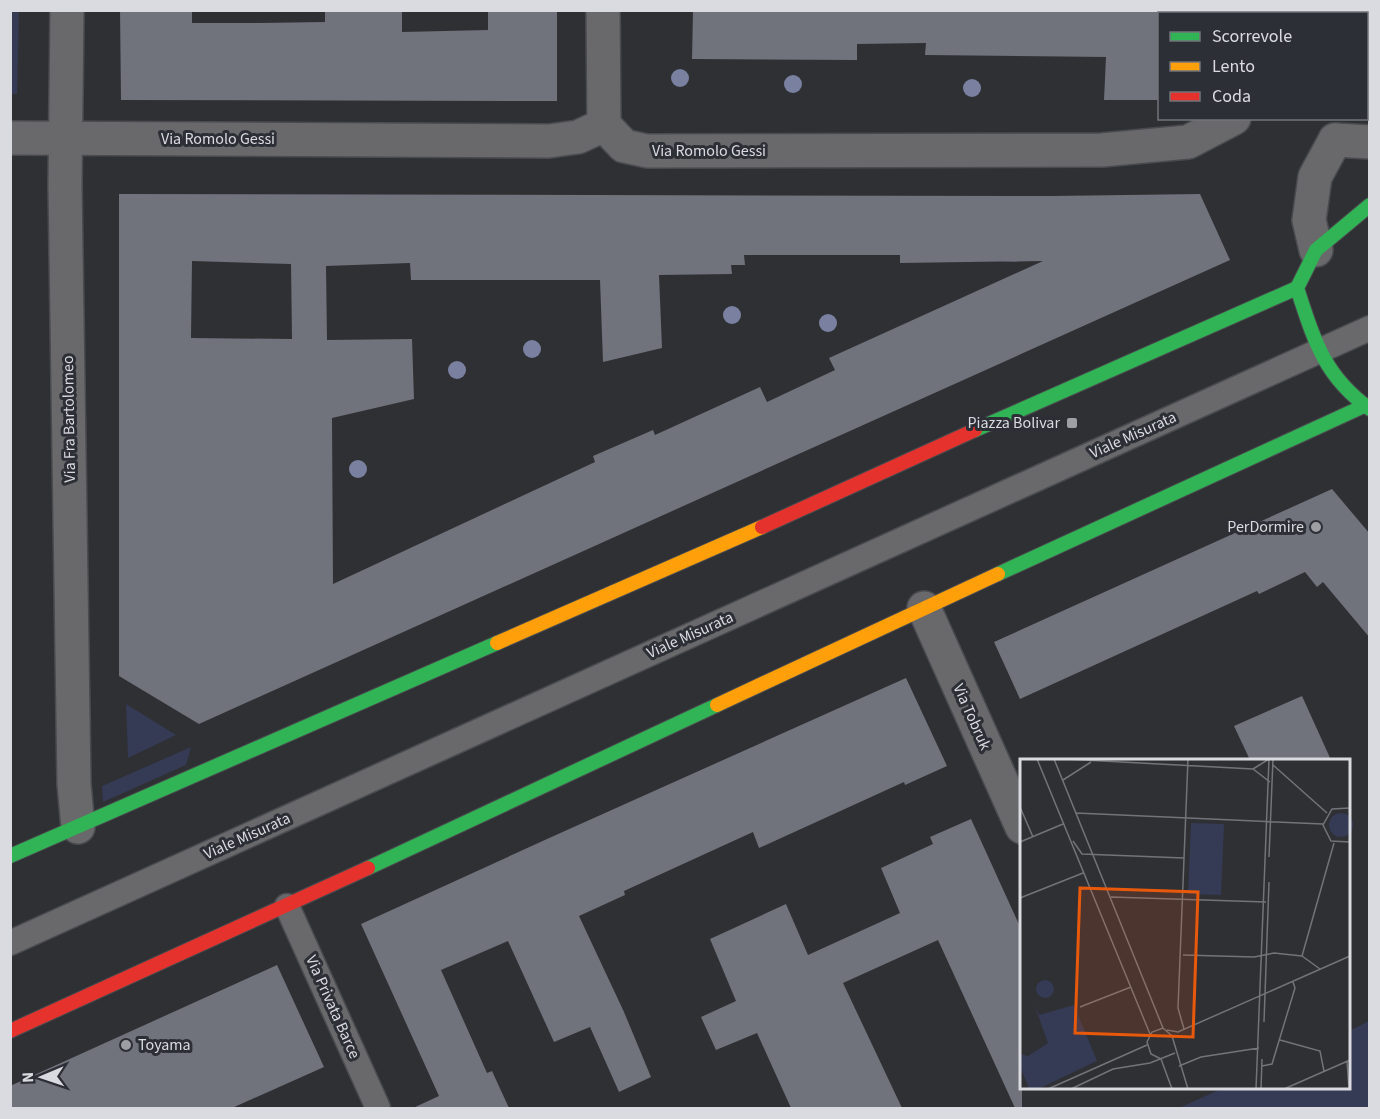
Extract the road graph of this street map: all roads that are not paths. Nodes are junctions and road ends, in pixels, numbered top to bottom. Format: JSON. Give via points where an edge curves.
{"nodes":[{"id":1,"x":67,"y":10,"type":"edge"},
{"id":2,"x":603,"y":10,"type":"edge"},
{"id":3,"x":1230,"y":120,"type":"edge"},
{"id":4,"x":604,"y":125,"type":"junction"},
{"id":5,"x":1329,"y":129,"type":"edge"},
{"id":6,"x":10,"y":138,"type":"edge"},
{"id":7,"x":65,"y":138,"type":"junction"},
{"id":8,"x":1370,"y":142,"type":"edge"},
{"id":9,"x":1370,"y":205,"type":"edge"},
{"id":10,"x":1316,"y":250,"type":"junction"},
{"id":11,"x":1297,"y":288,"type":"junction"},
{"id":12,"x":1370,"y":328,"type":"edge"},
{"id":13,"x":1318,"y":352,"type":"junction"},
{"id":14,"x":1367,"y":407,"type":"edge"},
{"id":15,"x":924,"y":608,"type":"junction"},
{"id":16,"x":1020,"y":823,"type":"edge"},
{"id":17,"x":78,"y":827,"type":"junction"},
{"id":18,"x":10,"y":856,"type":"edge"},
{"id":19,"x":287,"y":906,"type":"junction"},
{"id":20,"x":10,"y":943,"type":"edge"},
{"id":21,"x":10,"y":1031,"type":"edge"},
{"id":22,"x":378,"y":1108,"type":"edge"}],
"edges":[{"from":1,"to":7,"type":"street","name":"Via Fra Bartolomeo"},
{"from":2,"to":4,"type":"street"},
{"from":3,"to":4,"type":"street","name":"Via Romolo Gessi","via":[[1188,142],[1090,150],[647,151],[624,146]]},
{"from":4,"to":7,"type":"street","name":"Via Romolo Gessi","via":[[578,137],[549,141]]},
{"from":5,"to":8,"type":"street"},
{"from":5,"to":10,"type":"street","via":[[1315,177],[1309,220]]},
{"from":6,"to":7,"type":"street","name":"Via Romolo Gessi"},
{"from":7,"to":17,"type":"street","name":"Via Fra Bartolomeo"},
{"from":9,"to":10,"type":"main road"},
{"from":10,"to":11,"type":"main road"},
{"from":11,"to":13,"type":"main road"},
{"from":11,"to":17,"type":"main road"},
{"from":12,"to":13,"type":"lane","name":"Viale Misurata"},
{"from":13,"to":14,"type":"main road","via":[[1338,381]]},
{"from":13,"to":20,"type":"lane","name":"Viale Misurata"},
{"from":14,"to":15,"type":"main road"},
{"from":15,"to":16,"type":"street","name":"Via Tobruk"},
{"from":15,"to":19,"type":"main road"},
{"from":17,"to":18,"type":"main road"},
{"from":19,"to":21,"type":"main road"},
{"from":19,"to":22,"type":"lane","name":"Via Privata Barce"}]}
